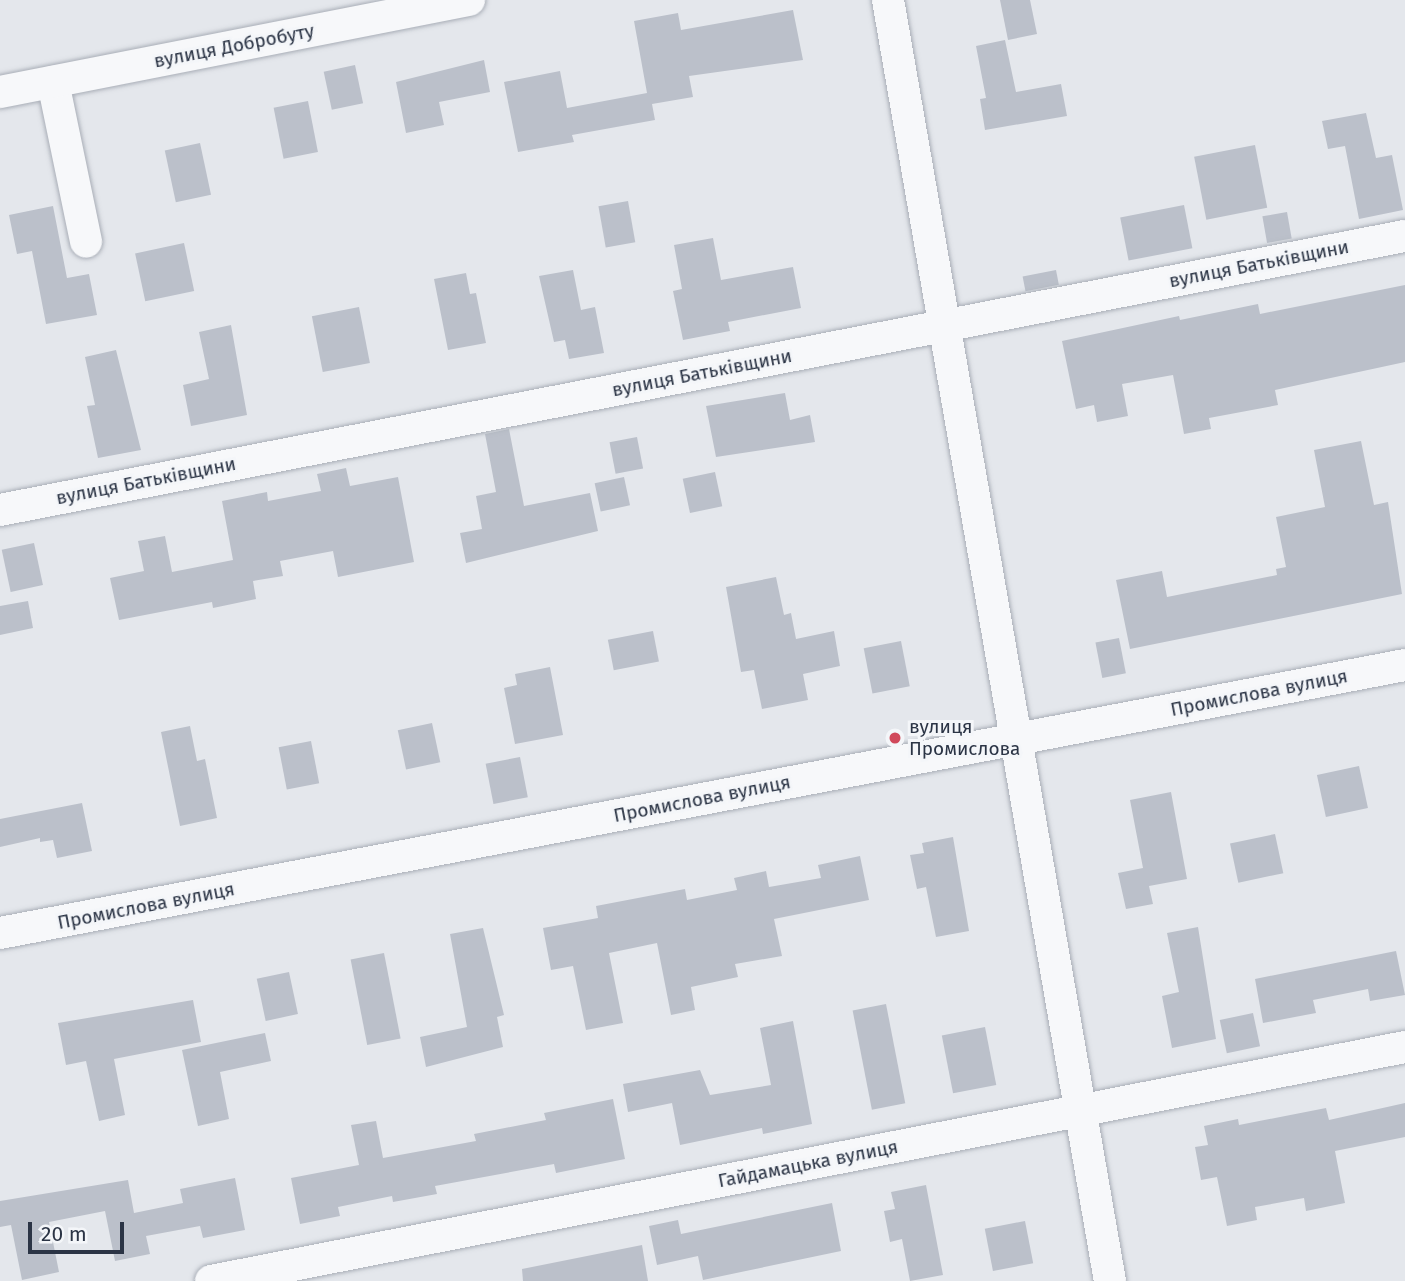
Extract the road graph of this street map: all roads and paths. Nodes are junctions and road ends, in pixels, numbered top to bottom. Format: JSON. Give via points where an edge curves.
{"nodes":[{"id":1,"x":469,"y":0,"type":"edge"},
{"id":2,"x":888,"y":0,"type":"edge"},
{"id":3,"x":53,"y":82,"type":"junction"},
{"id":4,"x":0,"y":92,"type":"edge"},
{"id":5,"x":1405,"y":236,"type":"edge"},
{"id":6,"x":86,"y":242,"type":"dead end"},
{"id":7,"x":946,"y":325,"type":"junction"},
{"id":8,"x":0,"y":510,"type":"edge"},
{"id":9,"x":1405,"y":665,"type":"edge"},
{"id":10,"x":1014,"y":740,"type":"junction"},
{"id":11,"x":0,"y":933,"type":"edge"},
{"id":12,"x":1405,"y":1047,"type":"edge"},
{"id":13,"x":1079,"y":1111,"type":"junction"},
{"id":14,"x":211,"y":1281,"type":"edge"},
{"id":15,"x":1110,"y":1281,"type":"edge"}],
"edges":[{"from":1,"to":3,"type":"street","name":"вулиця Добробуту"},
{"from":2,"to":7,"type":"street"},
{"from":3,"to":4,"type":"street","name":"вулиця Добробуту"},
{"from":3,"to":6,"type":"street"},
{"from":5,"to":7,"type":"street","name":"вулиця Батьківщини"},
{"from":7,"to":8,"type":"street","name":"вулиця Батьківщини"},
{"from":7,"to":10,"type":"street"},
{"from":9,"to":10,"type":"street","name":"Промислова вулиця"},
{"from":10,"to":11,"type":"street","name":"Промислова вулиця"},
{"from":10,"to":13,"type":"street"},
{"from":12,"to":13,"type":"street","name":"Гайдамацька вулиця"},
{"from":13,"to":14,"type":"street","name":"Гайдамацька вулиця"},
{"from":13,"to":15,"type":"street"}]}
